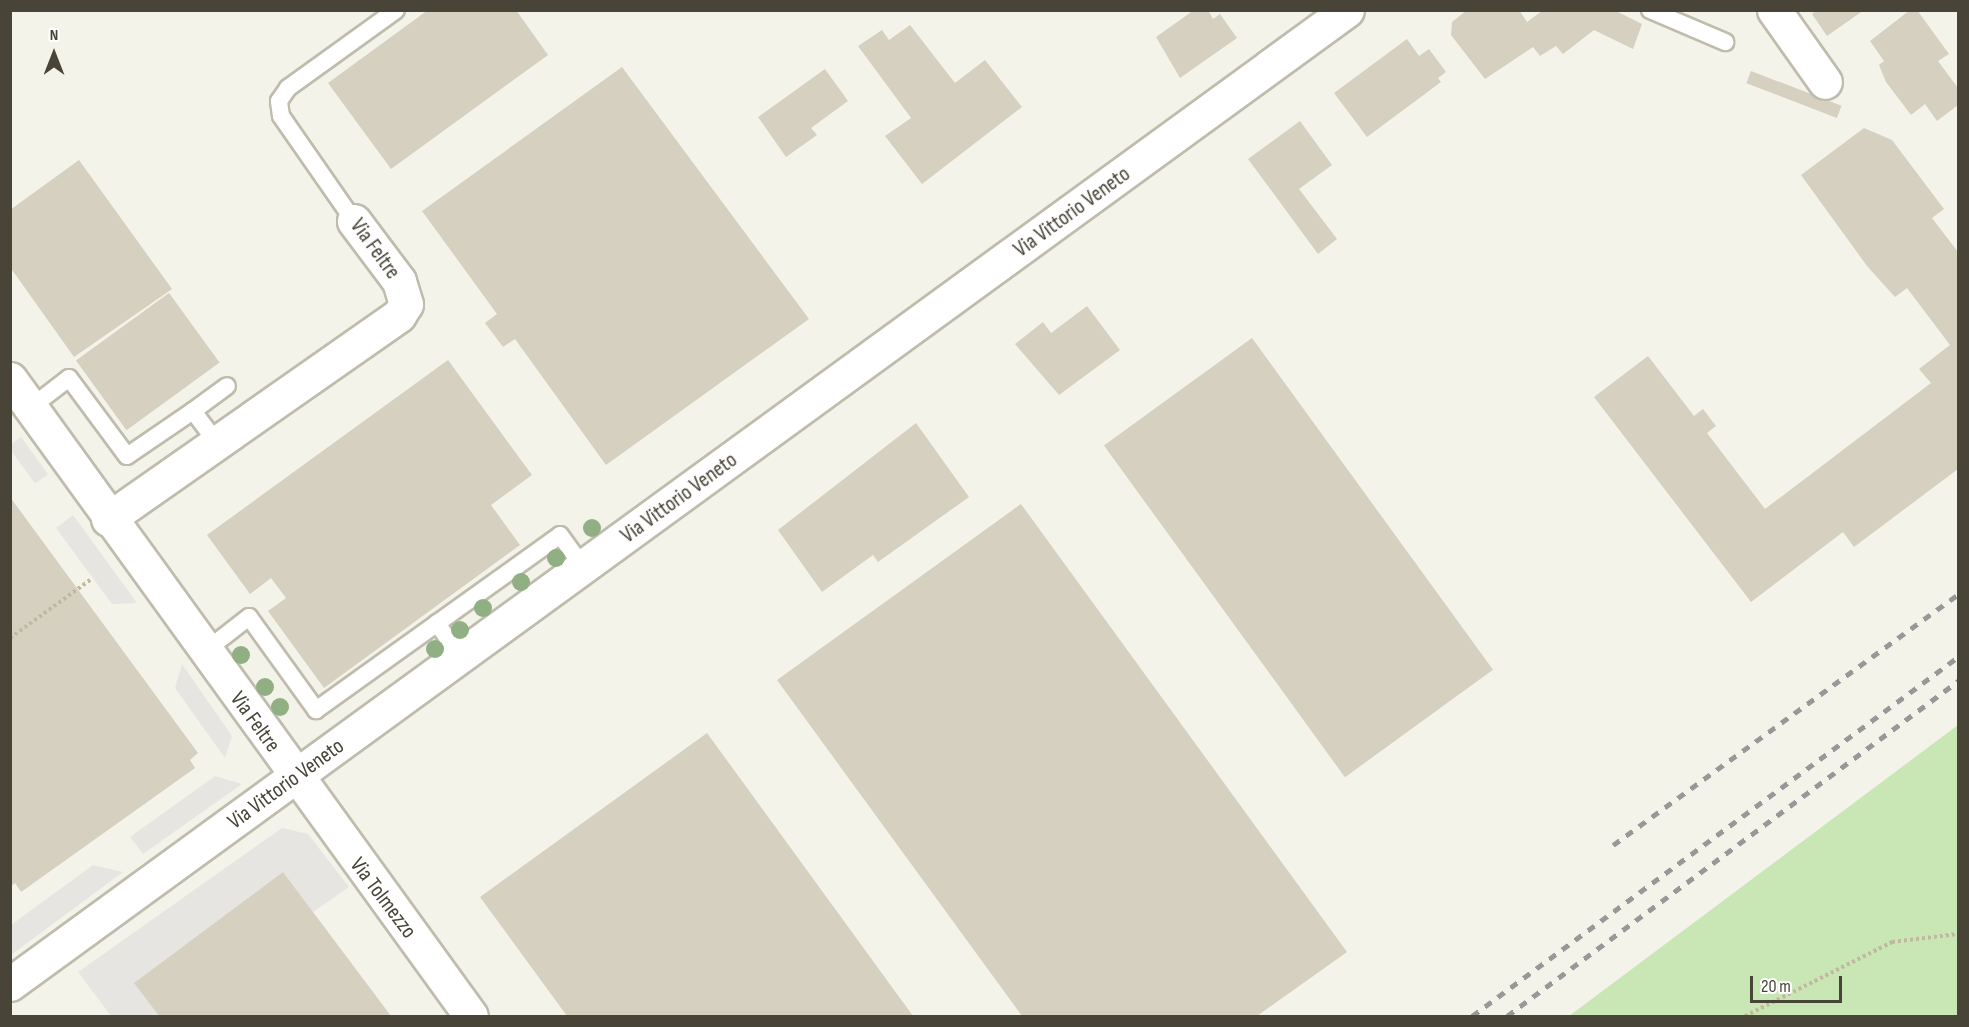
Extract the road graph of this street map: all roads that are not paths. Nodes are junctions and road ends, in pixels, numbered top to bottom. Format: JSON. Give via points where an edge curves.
{"nodes":[{"id":1,"x":396,"y":10,"type":"edge"},
{"id":2,"x":1347,"y":10,"type":"edge"},
{"id":3,"x":1650,"y":10,"type":"edge"},
{"id":4,"x":1774,"y":10,"type":"edge"},
{"id":5,"x":1725,"y":42,"type":"dead end"},
{"id":6,"x":1825,"y":82,"type":"dead end"},
{"id":7,"x":354,"y":221,"type":"joint"},
{"id":8,"x":10,"y":379,"type":"edge"},
{"id":9,"x":227,"y":386,"type":"dead end"},
{"id":10,"x":30,"y":408,"type":"junction"},
{"id":11,"x":193,"y":411,"type":"junction"},
{"id":12,"x":217,"y":443,"type":"junction"},
{"id":13,"x":108,"y":519,"type":"junction"},
{"id":14,"x":584,"y":568,"type":"junction"},
{"id":15,"x":437,"y":623,"type":"junction"},
{"id":16,"x":204,"y":652,"type":"junction"},
{"id":17,"x":460,"y":657,"type":"junction"},
{"id":18,"x":296,"y":779,"type":"junction"},
{"id":19,"x":10,"y":984,"type":"edge"},
{"id":20,"x":471,"y":1017,"type":"edge"}],
"edges":[{"from":1,"to":7,"type":"lane","name":"Via Feltre","via":[[288,88],[279,101],[281,116]]},
{"from":2,"to":14,"type":"street","name":"Via Vittorio Veneto"},
{"from":3,"to":5,"type":"lane"},
{"from":4,"to":6,"type":"street"},
{"from":7,"to":12,"type":"street","name":"Via Feltre","via":[[399,281],[406,304],[399,315]]},
{"from":8,"to":10,"type":"street","name":"Via Feltre"},
{"from":9,"to":11,"type":"lane"},
{"from":10,"to":11,"type":"lane","via":[[69,378],[127,456]]},
{"from":10,"to":13,"type":"street","name":"Via Feltre"},
{"from":11,"to":12,"type":"lane"},
{"from":12,"to":13,"type":"street","name":"Via Feltre"},
{"from":13,"to":16,"type":"street","name":"Via Feltre"},
{"from":14,"to":15,"type":"lane","via":[[560,535]]},
{"from":14,"to":17,"type":"street","name":"Via Vittorio Veneto"},
{"from":15,"to":16,"type":"lane","via":[[316,710],[249,617]]},
{"from":15,"to":17,"type":"lane"},
{"from":16,"to":18,"type":"street","name":"Via Feltre"},
{"from":17,"to":18,"type":"street","name":"Via Vittorio Veneto"},
{"from":18,"to":19,"type":"street","name":"Via Vittorio Veneto"},
{"from":18,"to":20,"type":"street","name":"Via Tolmezzo"}]}
